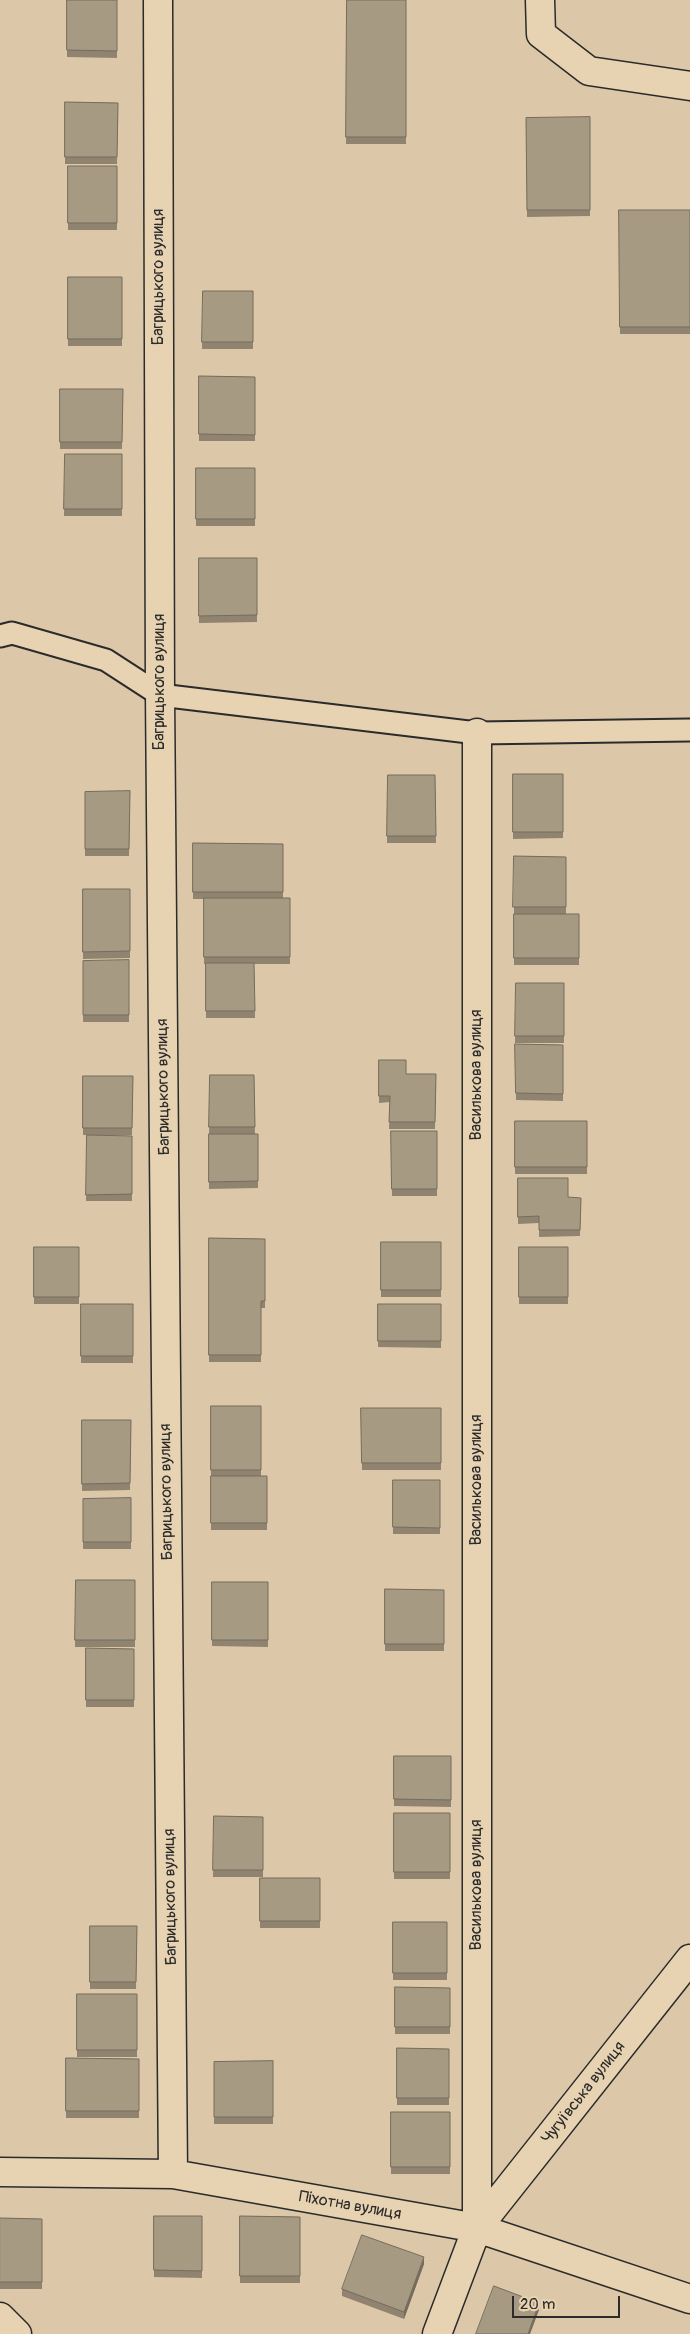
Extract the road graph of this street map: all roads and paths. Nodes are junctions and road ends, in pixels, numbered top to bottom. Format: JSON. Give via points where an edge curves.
{"nodes":[{"id":1,"x":158,"y":0,"type":"edge"},
{"id":2,"x":540,"y":0,"type":"edge"},
{"id":3,"x":690,"y":86,"type":"edge"},
{"id":4,"x":0,"y":636,"type":"edge"},
{"id":5,"x":160,"y":695,"type":"junction"},
{"id":6,"x":690,"y":730,"type":"edge"},
{"id":7,"x":477,"y":732,"type":"junction"},
{"id":8,"x":690,"y":1959,"type":"edge"},
{"id":9,"x":0,"y":2172,"type":"edge"},
{"id":10,"x":173,"y":2174,"type":"junction"},
{"id":11,"x":478,"y":2228,"type":"junction"},
{"id":12,"x":690,"y":2299,"type":"edge"},
{"id":13,"x":0,"y":2317,"type":"edge"},
{"id":14,"x":18,"y":2334,"type":"edge"},
{"id":15,"x":437,"y":2334,"type":"edge"}],
"edges":[{"from":1,"to":5,"type":"street","name":"Багрицького вулиця"},
{"from":2,"to":3,"type":"street","via":[[542,34],[589,71]]},
{"from":4,"to":5,"type":"lane","via":[[12,633],[106,660]]},
{"from":5,"to":7,"type":"lane"},
{"from":5,"to":10,"type":"street","name":"Багрицького вулиця"},
{"from":6,"to":7,"type":"lane"},
{"from":7,"to":11,"type":"street","name":"Василькова вулиця"},
{"from":8,"to":11,"type":"street","name":"Чугуївська вулиця"},
{"from":9,"to":10,"type":"street","name":"Піхотна вулиця"},
{"from":10,"to":11,"type":"street","name":"Піхотна вулиця"},
{"from":11,"to":12,"type":"street","name":"Піхотна вулиця"},
{"from":11,"to":15,"type":"street"},
{"from":13,"to":14,"type":"street"}]}
